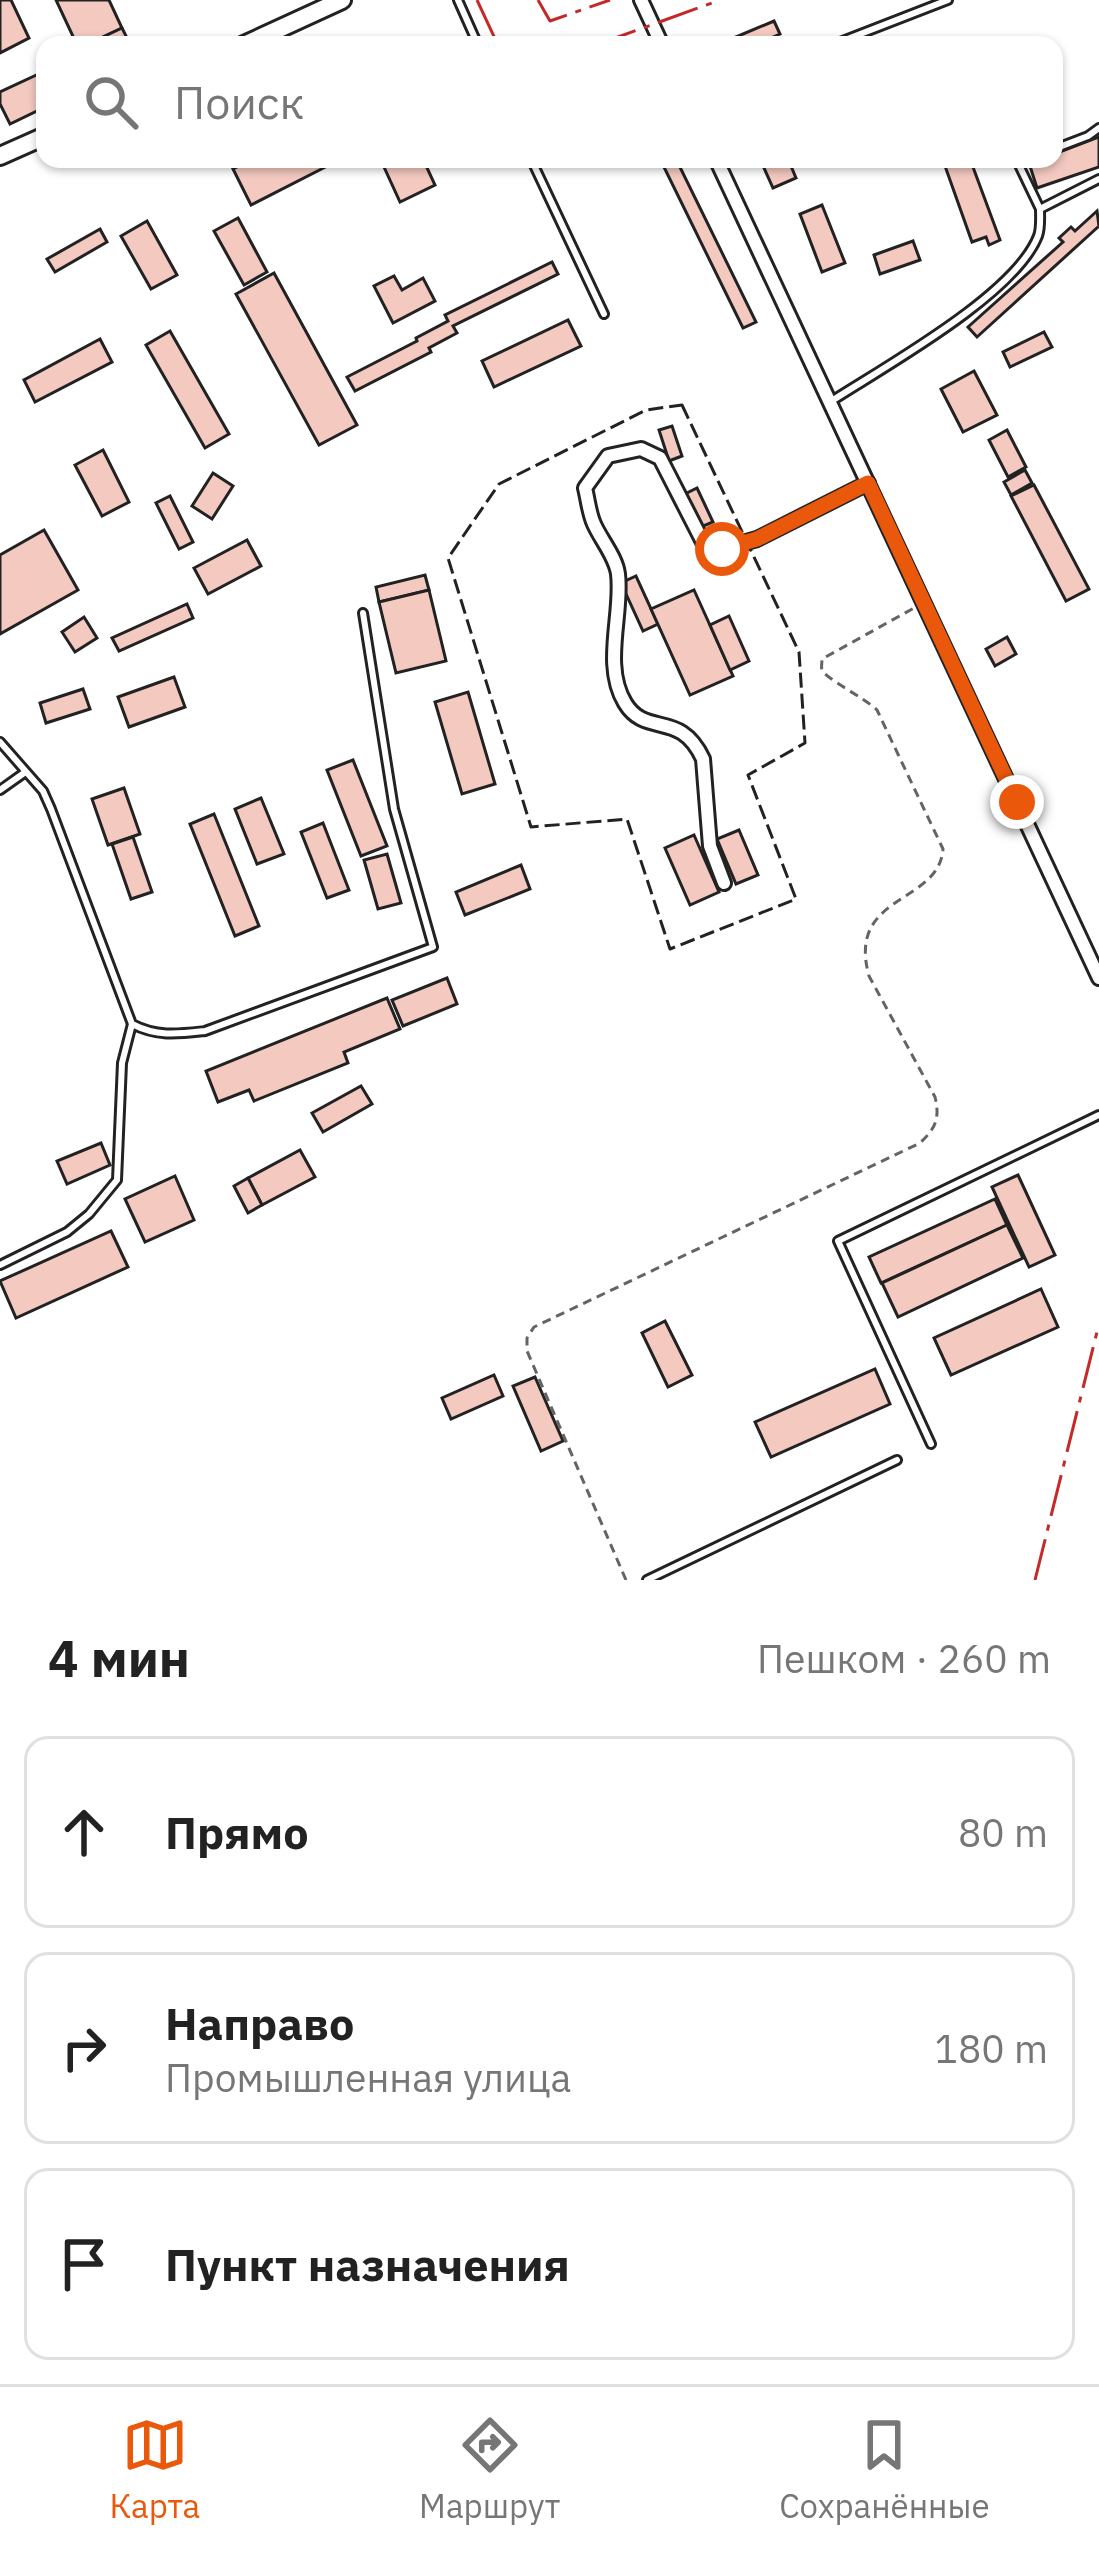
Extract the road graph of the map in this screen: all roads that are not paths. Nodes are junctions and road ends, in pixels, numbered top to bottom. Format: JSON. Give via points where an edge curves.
{"nodes":[{"id":1,"x":342,"y":0,"type":"edge"},
{"id":2,"x":458,"y":0,"type":"edge"},
{"id":3,"x":641,"y":0,"type":"edge"},
{"id":4,"x":948,"y":0,"type":"edge"},
{"id":5,"x":264,"y":36,"type":"edge"},
{"id":6,"x":474,"y":36,"type":"edge"},
{"id":7,"x":658,"y":36,"type":"edge"},
{"id":8,"x":855,"y":36,"type":"edge"},
{"id":9,"x":1099,"y":128,"type":"edge"},
{"id":10,"x":36,"y":140,"type":"edge"},
{"id":11,"x":1063,"y":146,"type":"edge"},
{"id":12,"x":0,"y":157,"type":"edge"},
{"id":13,"x":535,"y":168,"type":"edge"},
{"id":14,"x":720,"y":168,"type":"edge"},
{"id":15,"x":1020,"y":168,"type":"edge"},
{"id":16,"x":1099,"y":179,"type":"edge"},
{"id":17,"x":1040,"y":209,"type":"junction"},
{"id":18,"x":604,"y":314,"type":"dead end"},
{"id":19,"x":830,"y":402,"type":"junction"},
{"id":20,"x":868,"y":483,"type":"junction"},
{"id":21,"x":363,"y":614,"type":"dead end"},
{"id":22,"x":0,"y":742,"type":"edge"},
{"id":23,"x":24,"y":773,"type":"junction"},
{"id":24,"x":0,"y":790,"type":"edge"},
{"id":25,"x":724,"y":884,"type":"dead end"},
{"id":26,"x":1099,"y":977,"type":"edge"},
{"id":27,"x":132,"y":1024,"type":"junction"},
{"id":28,"x":1099,"y":1115,"type":"edge"},
{"id":29,"x":0,"y":1265,"type":"edge"},
{"id":30,"x":931,"y":1444,"type":"dead end"},
{"id":31,"x":897,"y":1460,"type":"dead end"},
{"id":32,"x":647,"y":1580,"type":"edge"}],
"edges":[{"from":1,"to":5,"type":"main road"},
{"from":2,"to":6,"type":"lane"},
{"from":3,"to":7,"type":"street"},
{"from":4,"to":8,"type":"lane"},
{"from":9,"to":11,"type":"lane"},
{"from":10,"to":12,"type":"main road"},
{"from":13,"to":18,"type":"lane"},
{"from":14,"to":19,"type":"street"},
{"from":15,"to":17,"type":"lane"},
{"from":16,"to":17,"type":"lane"},
{"from":17,"to":19,"type":"lane","via":[[1040,233],[1022,264],[957,321]]},
{"from":19,"to":20,"type":"street"},
{"from":20,"to":25,"type":"street","via":[[722,549],[703,542],[660,458],[641,449],[608,456],[585,488],[592,521],[619,570],[614,664],[622,699],[636,718],[685,731],[698,748],[710,846]]},
{"from":20,"to":26,"type":"street"},
{"from":21,"to":27,"type":"lane","via":[[394,808],[434,947],[205,1031],[167,1035]]},
{"from":22,"to":23,"type":"lane"},
{"from":23,"to":24,"type":"lane"},
{"from":23,"to":27,"type":"lane","via":[[51,809]]},
{"from":27,"to":29,"type":"lane","via":[[117,1180],[67,1232]]},
{"from":28,"to":30,"type":"lane","via":[[838,1241]]},
{"from":31,"to":32,"type":"lane"}]}
